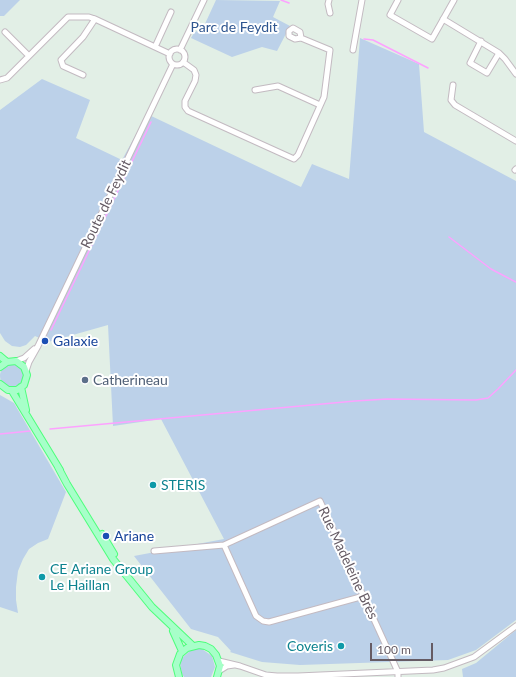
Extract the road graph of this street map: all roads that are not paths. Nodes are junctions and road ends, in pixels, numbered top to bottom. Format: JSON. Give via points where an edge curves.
{"nodes":[{"id":1,"x":204,"y":0,"type":"edge"},
{"id":2,"x":329,"y":0,"type":"edge"},
{"id":3,"x":362,"y":0,"type":"edge"},
{"id":4,"x":398,"y":0,"type":"edge"},
{"id":5,"x":454,"y":0,"type":"edge"},
{"id":6,"x":171,"y":12,"type":"dead end"},
{"id":7,"x":330,"y":13,"type":"dead end"},
{"id":8,"x":95,"y":19,"type":"junction"},
{"id":9,"x":443,"y":20,"type":"junction"},
{"id":10,"x":5,"y":32,"type":"dead end"},
{"id":11,"x":301,"y":38,"type":"dead end"},
{"id":12,"x":481,"y":41,"type":"junction"},
{"id":13,"x":155,"y":47,"type":"junction"},
{"id":14,"x":180,"y":50,"type":"junction"},
{"id":15,"x":353,"y":50,"type":"dead end"},
{"id":16,"x":499,"y":53,"type":"junction"},
{"id":17,"x":170,"y":54,"type":"junction"},
{"id":18,"x":29,"y":56,"type":"junction"},
{"id":19,"x":183,"y":62,"type":"junction"},
{"id":20,"x":173,"y":64,"type":"junction"},
{"id":21,"x":83,"y":74,"type":"dead end"},
{"id":22,"x":516,"y":74,"type":"edge"},
{"id":23,"x":0,"y":80,"type":"edge"},
{"id":24,"x":453,"y":85,"type":"dead end"},
{"id":25,"x":255,"y":90,"type":"dead end"},
{"id":26,"x":320,"y":105,"type":"junction"},
{"id":27,"x":516,"y":141,"type":"edge"},
{"id":28,"x":39,"y":344,"type":"junction"},
{"id":29,"x":0,"y":356,"type":"edge"},
{"id":30,"x":16,"y":361,"type":"junction"},
{"id":31,"x":7,"y":362,"type":"junction"},
{"id":32,"x":0,"y":367,"type":"edge"},
{"id":33,"x":26,"y":371,"type":"junction"},
{"id":34,"x":0,"y":384,"type":"edge"},
{"id":35,"x":21,"y":387,"type":"junction"},
{"id":36,"x":12,"y":391,"type":"junction"},
{"id":37,"x":28,"y":415,"type":"junction"},
{"id":38,"x":224,"y":545,"type":"junction"},
{"id":39,"x":154,"y":551,"type":"dead end"},
{"id":40,"x":364,"y":596,"type":"junction"},
{"id":41,"x":169,"y":625,"type":"junction"},
{"id":42,"x":516,"y":626,"type":"edge"},
{"id":43,"x":192,"y":646,"type":"junction"},
{"id":44,"x":182,"y":651,"type":"junction"},
{"id":45,"x":219,"y":661,"type":"junction"},
{"id":46,"x":235,"y":664,"type":"junction"},
{"id":47,"x":218,"y":674,"type":"edge"},
{"id":48,"x":398,"y":674,"type":"edge"},
{"id":49,"x":179,"y":677,"type":"edge"}],
"edges":[{"from":1,"to":14,"type":"street"},
{"from":2,"to":7,"type":"street"},
{"from":3,"to":15,"type":"street"},
{"from":4,"to":9,"type":"street","via":[[390,14],[432,39]]},
{"from":5,"to":9,"type":"street"},
{"from":6,"to":13,"type":"street"},
{"from":8,"to":13,"type":"street"},
{"from":8,"to":18,"type":"street","via":[[68,17]]},
{"from":8,"to":21,"type":"street","via":[[83,37],[61,60],[63,66]]},
{"from":9,"to":12,"type":"street"},
{"from":10,"to":18,"type":"street"},
{"from":11,"to":26,"type":"street","via":[[330,50],[324,97]]},
{"from":12,"to":16,"type":"street"},
{"from":12,"to":16,"type":"street","via":[[470,63],[487,73]]},
{"from":13,"to":17,"type":"street"},
{"from":14,"to":17,"type":"street","via":[[174,50]]},
{"from":14,"to":19,"type":"street","via":[[184,56]]},
{"from":16,"to":22,"type":"street"},
{"from":17,"to":20,"type":"street"},
{"from":18,"to":23,"type":"street","via":[[7,78]]},
{"from":19,"to":20,"type":"street"},
{"from":19,"to":26,"type":"street","via":[[194,70],[196,75],[185,101],[188,111],[289,158],[294,159],[298,155]]},
{"from":20,"to":28,"type":"street","name":"Route de Feydit"},
{"from":24,"to":27,"type":"street","via":[[451,100],[455,105]]},
{"from":25,"to":26,"type":"street","via":[[278,86]]},
{"from":28,"to":30,"type":"street","name":"Route de Feydit","via":[[24,358]]},
{"from":28,"to":33,"type":"street","name":"Route de Feydit"},
{"from":29,"to":31,"type":"main road"},
{"from":30,"to":31,"type":"main road"},
{"from":30,"to":33,"type":"main road","via":[[24,366]]},
{"from":31,"to":32,"type":"main road"},
{"from":33,"to":35,"type":"main road","via":[[27,378]]},
{"from":34,"to":36,"type":"main road"},
{"from":35,"to":36,"type":"main road"},
{"from":35,"to":37,"type":"main road"},
{"from":36,"to":37,"type":"main road"},
{"from":37,"to":41,"type":"main road","via":[[105,548]]},
{"from":38,"to":39,"type":"street"},
{"from":38,"to":40,"type":"street","via":[[256,616],[263,621],[269,622]]},
{"from":38,"to":40,"type":"street","name":"Rue Madeleine Brès","via":[[320,501]]},
{"from":40,"to":48,"type":"street","name":"Rue Madeleine Brès"},
{"from":41,"to":43,"type":"main road"},
{"from":41,"to":44,"type":"main road"},
{"from":42,"to":48,"type":"street","via":[[469,659],[444,668]]},
{"from":43,"to":44,"type":"main road"},
{"from":43,"to":45,"type":"main road","via":[[206,646]]},
{"from":44,"to":49,"type":"main road","via":[[176,665]]},
{"from":45,"to":46,"type":"street"},
{"from":45,"to":47,"type":"main road"},
{"from":46,"to":47,"type":"street"},
{"from":46,"to":48,"type":"street","via":[[277,676]]}]}
